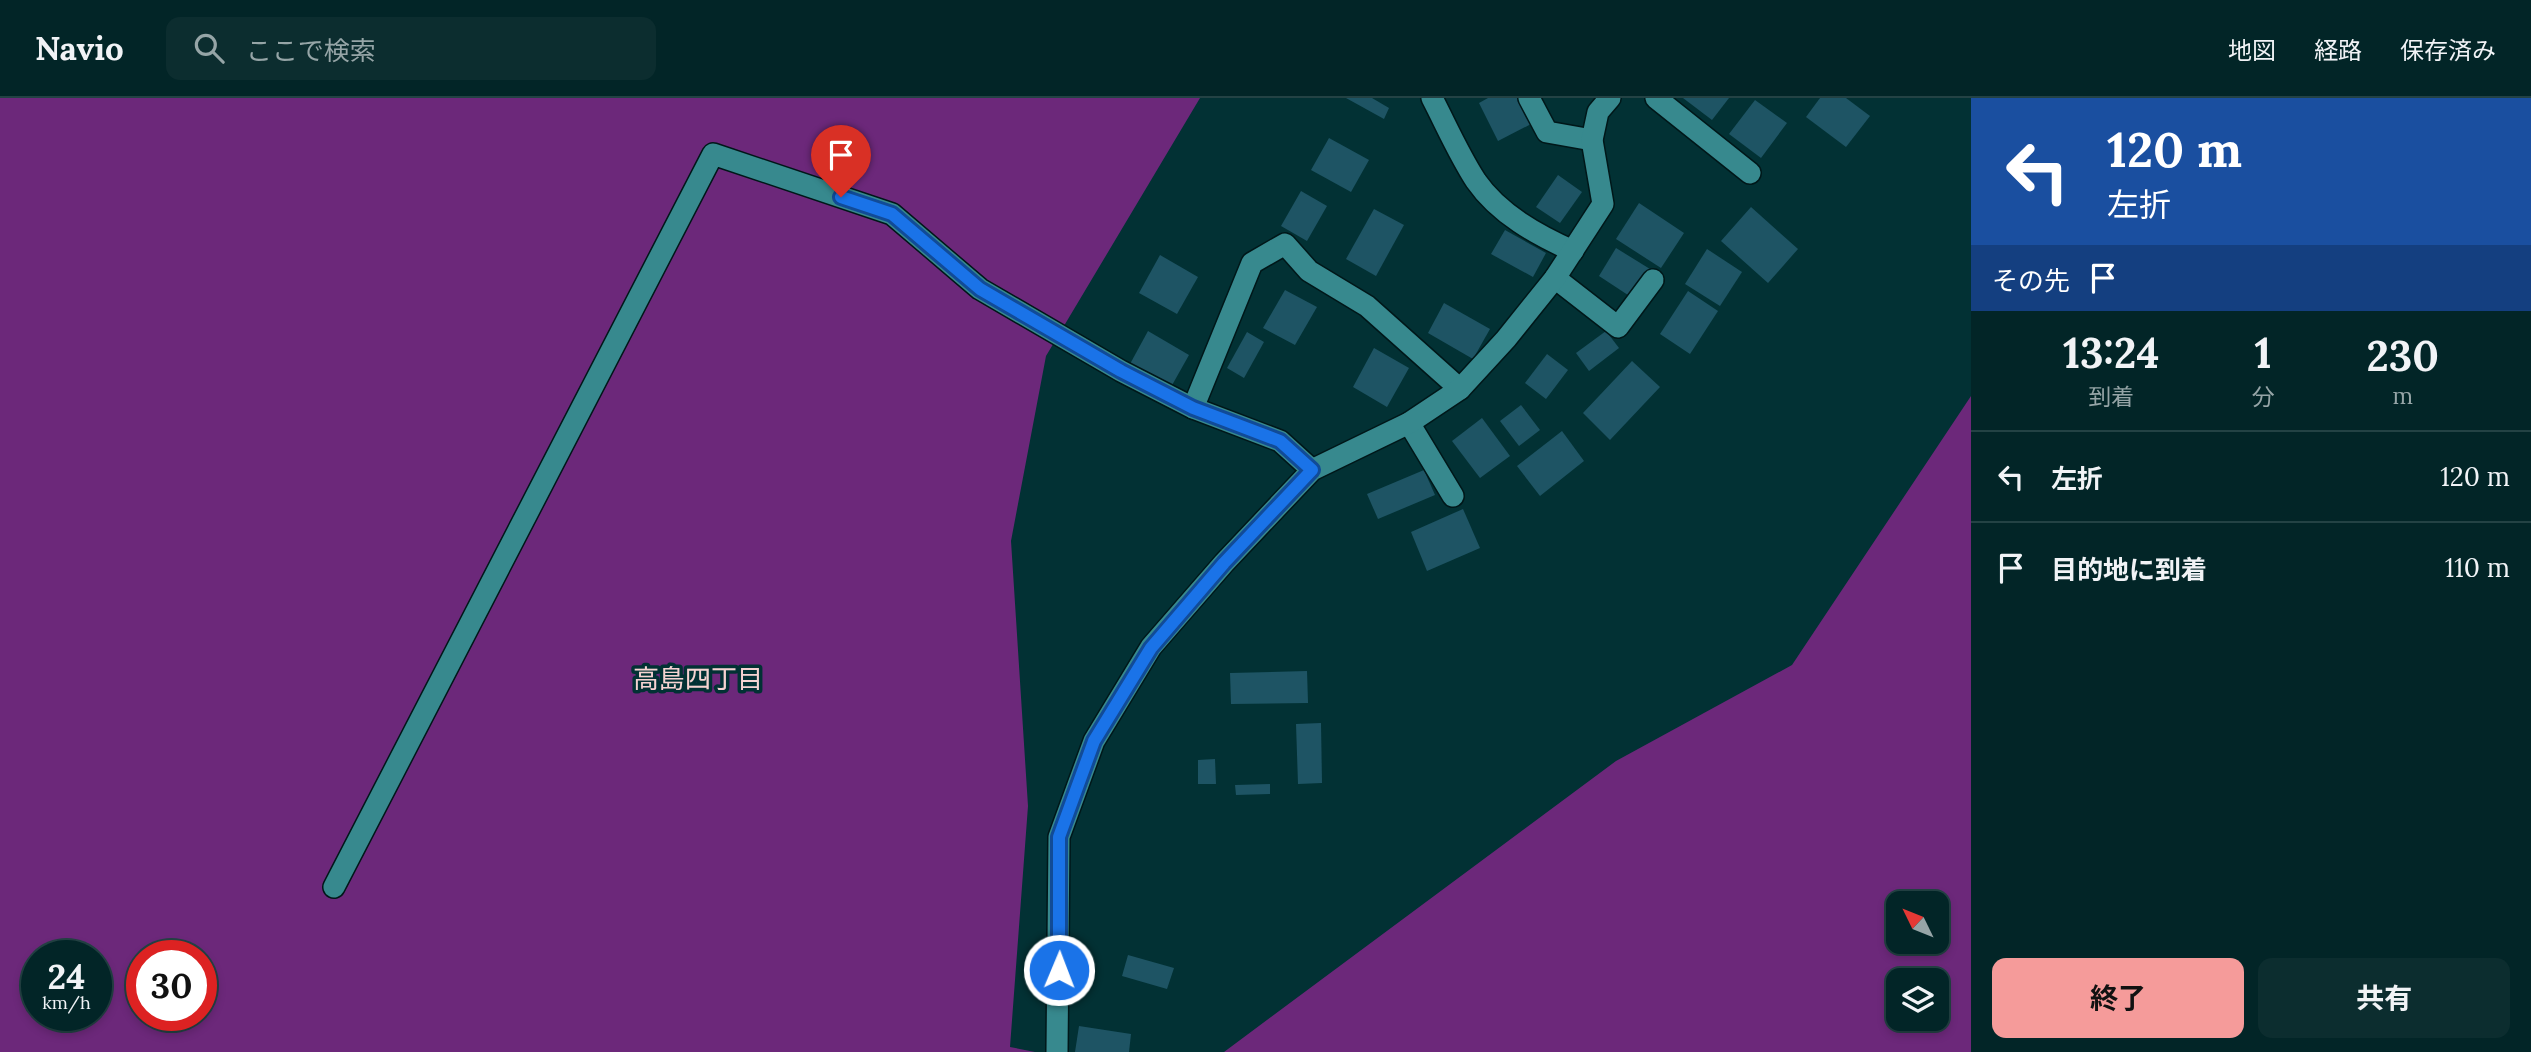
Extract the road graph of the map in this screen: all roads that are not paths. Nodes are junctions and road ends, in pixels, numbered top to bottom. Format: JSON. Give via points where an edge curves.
{"nodes":[{"id":1,"x":1432,"y":98,"type":"edge"},
{"id":2,"x":1530,"y":98,"type":"edge"},
{"id":3,"x":1610,"y":98,"type":"edge"},
{"id":4,"x":1656,"y":98,"type":"edge"},
{"id":5,"x":1592,"y":140,"type":"junction"},
{"id":6,"x":1750,"y":173,"type":"dead end"},
{"id":7,"x":1573,"y":251,"type":"junction"},
{"id":8,"x":1555,"y":278,"type":"junction"},
{"id":9,"x":1653,"y":280,"type":"dead end"},
{"id":10,"x":1460,"y":389,"type":"junction"},
{"id":11,"x":1193,"y":408,"type":"junction"},
{"id":12,"x":1409,"y":423,"type":"junction"},
{"id":13,"x":1312,"y":470,"type":"junction"},
{"id":14,"x":1453,"y":496,"type":"dead end"},
{"id":15,"x":334,"y":887,"type":"dead end"},
{"id":16,"x":1057,"y":1052,"type":"edge"}],
"edges":[{"from":1,"to":7,"type":"street","via":[[1477,182],[1511,217]]},
{"from":2,"to":5,"type":"street","via":[[1547,132]]},
{"from":3,"to":5,"type":"street","via":[[1598,112]]},
{"from":4,"to":6,"type":"street"},
{"from":5,"to":7,"type":"street","via":[[1602,204]]},
{"from":7,"to":8,"type":"street"},
{"from":8,"to":9,"type":"street","via":[[1618,327]]},
{"from":8,"to":10,"type":"street"},
{"from":10,"to":11,"type":"street","via":[[1367,306],[1309,271],[1285,244],[1252,262]]},
{"from":10,"to":12,"type":"street"},
{"from":11,"to":13,"type":"street","via":[[1280,441]]},
{"from":11,"to":15,"type":"street","via":[[980,289],[892,214],[713,154]]},
{"from":12,"to":13,"type":"street"},
{"from":12,"to":14,"type":"street"},
{"from":13,"to":16,"type":"street","via":[[1151,648],[1094,741],[1059,837]]}]}
